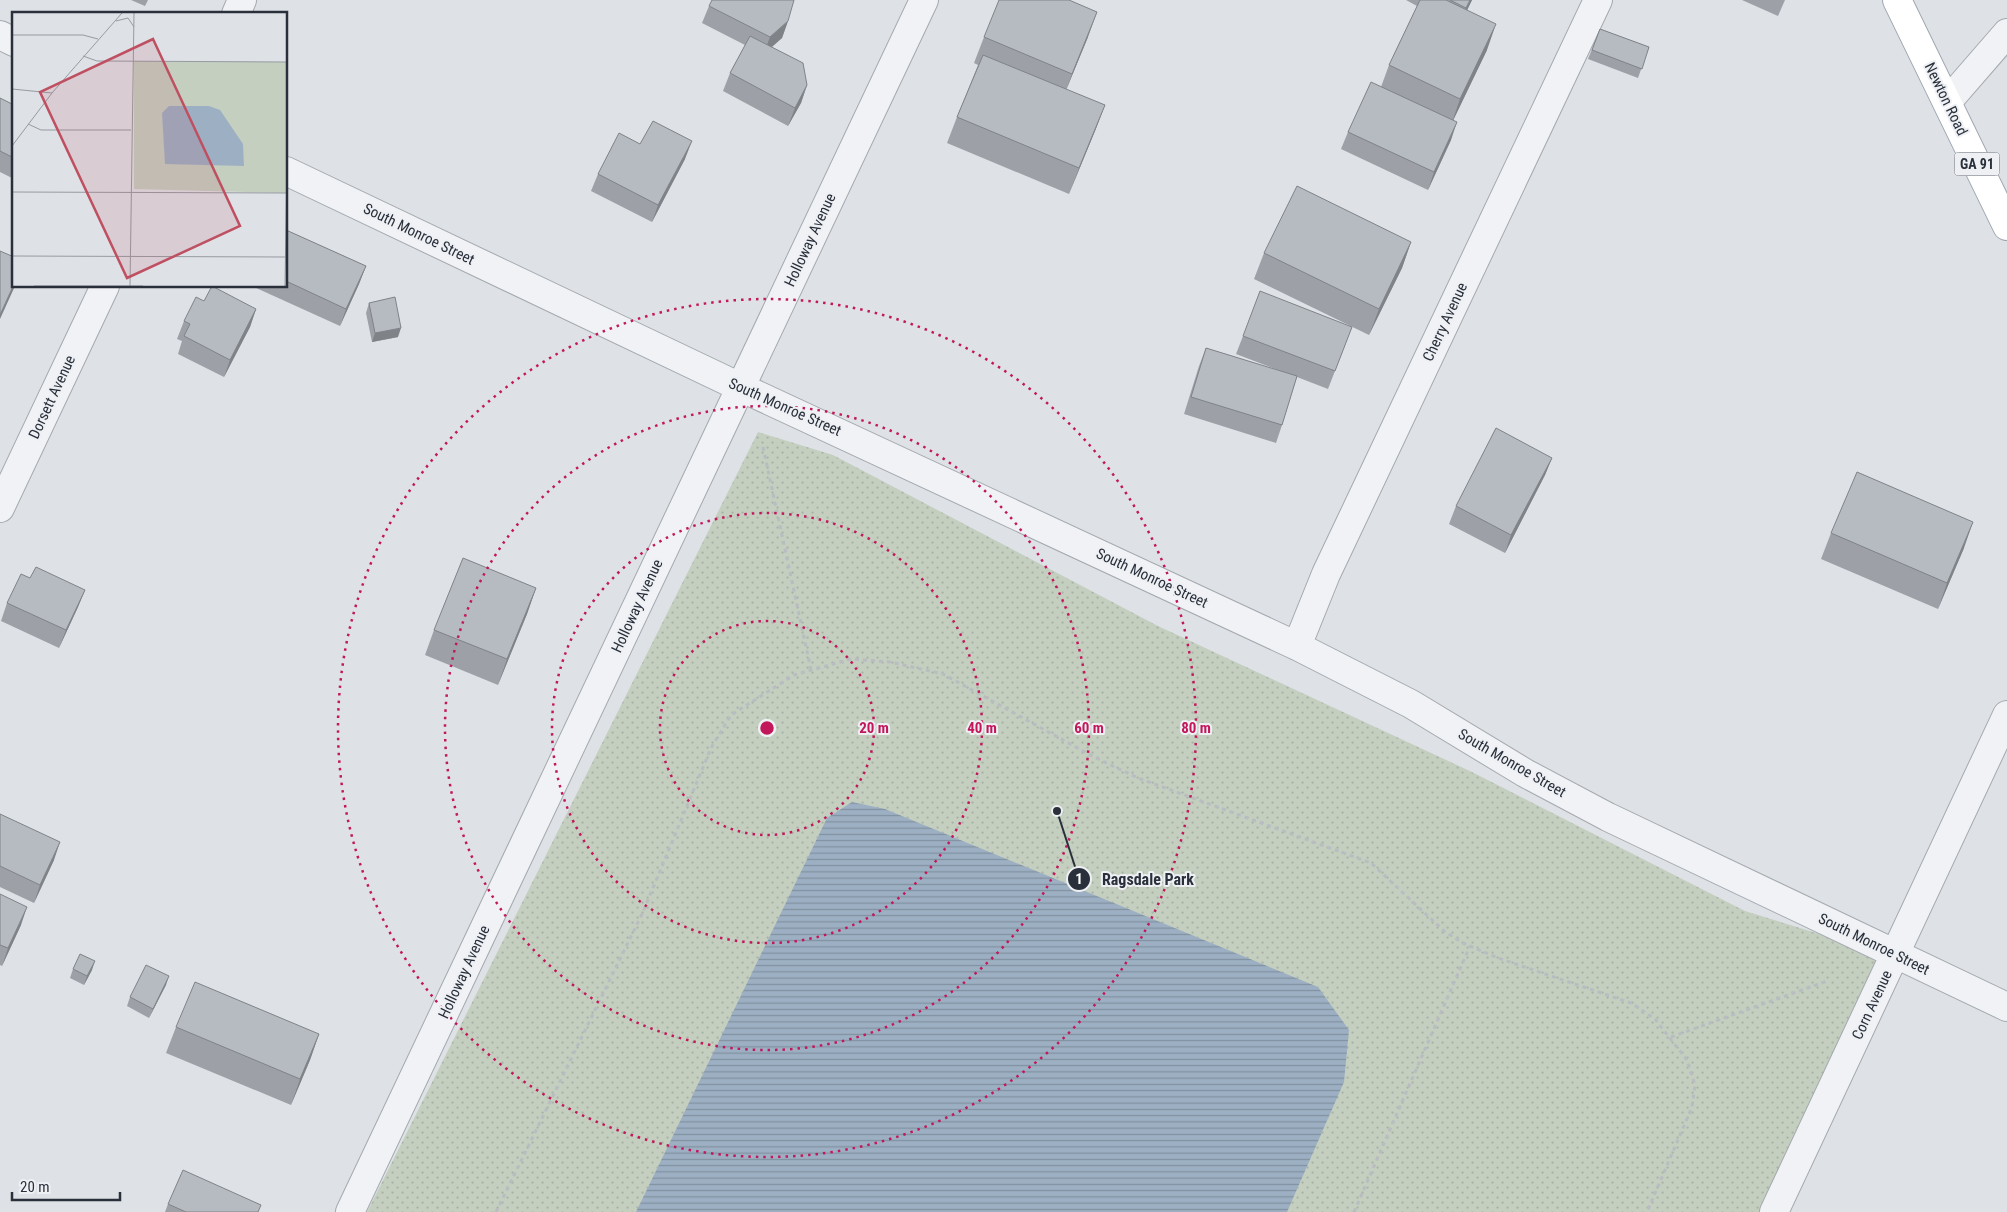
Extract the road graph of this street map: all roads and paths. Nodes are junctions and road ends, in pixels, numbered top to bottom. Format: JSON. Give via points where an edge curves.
{"nodes":[{"id":1,"x":242,"y":0,"type":"edge"},
{"id":2,"x":924,"y":0,"type":"edge"},
{"id":3,"x":1598,"y":0,"type":"edge"},
{"id":4,"x":1897,"y":0,"type":"edge"},
{"id":5,"x":237,"y":12,"type":"edge"},
{"id":6,"x":2007,"y":33,"type":"edge"},
{"id":7,"x":0,"y":35,"type":"edge"},
{"id":8,"x":12,"y":41,"type":"edge"},
{"id":9,"x":1948,"y":101,"type":"junction"},
{"id":10,"x":288,"y":171,"type":"edge"},
{"id":11,"x":2007,"y":226,"type":"edge"},
{"id":12,"x":104,"y":288,"type":"edge"},
{"id":13,"x":740,"y":387,"type":"junction"},
{"id":14,"x":762,"y":446,"type":"dead end"},
{"id":15,"x":0,"y":508,"type":"edge"},
{"id":16,"x":1297,"y":646,"type":"junction"},
{"id":17,"x":811,"y":670,"type":"junction"},
{"id":18,"x":2007,"y":715,"type":"edge"},
{"id":19,"x":1470,"y":946,"type":"junction"},
{"id":20,"x":1896,"y":954,"type":"junction"},
{"id":21,"x":1828,"y":981,"type":"dead end"},
{"id":22,"x":2007,"y":1007,"type":"edge"},
{"id":23,"x":1671,"y":1037,"type":"junction"},
{"id":24,"x":350,"y":1212,"type":"edge"},
{"id":25,"x":496,"y":1212,"type":"edge"},
{"id":26,"x":1354,"y":1212,"type":"edge"},
{"id":27,"x":1647,"y":1212,"type":"edge"},
{"id":28,"x":1774,"y":1212,"type":"edge"}],
"edges":[{"from":1,"to":5,"type":"street"},
{"from":2,"to":13,"type":"street","name":"Holloway Avenue"},
{"from":3,"to":16,"type":"street","name":"Cherry Avenue","via":[[1326,574]]},
{"from":4,"to":9,"type":"main road","name":"Newton Road","number":"GA 91"},
{"from":6,"to":9,"type":"street"},
{"from":7,"to":8,"type":"street"},
{"from":9,"to":11,"type":"main road","name":"Newton Road","number":"GA 91"},
{"from":10,"to":13,"type":"street","name":"South Monroe Street"},
{"from":12,"to":15,"type":"street","name":"Dorsett Avenue"},
{"from":13,"to":16,"type":"street","name":"South Monroe Street"},
{"from":13,"to":24,"type":"street","name":"Holloway Avenue"},
{"from":14,"to":17,"type":"path"},
{"from":16,"to":20,"type":"street","name":"South Monroe Street","via":[[1410,704],[1525,773],[1608,817]]},
{"from":17,"to":19,"type":"path","via":[[851,659],[890,662],[944,674],[1138,778],[1371,863],[1444,931]]},
{"from":17,"to":25,"type":"path","via":[[794,675],[731,715],[711,748],[643,912]]},
{"from":18,"to":20,"type":"street","name":"Corn Avenue"},
{"from":19,"to":23,"type":"path","via":[[1631,1003],[1655,1019]]},
{"from":19,"to":26,"type":"path"},
{"from":20,"to":22,"type":"street","name":"South Monroe Street"},
{"from":20,"to":28,"type":"street","name":"Corn Avenue"},
{"from":21,"to":23,"type":"path"},
{"from":23,"to":27,"type":"path","via":[[1687,1060],[1695,1085],[1692,1107]]}]}
